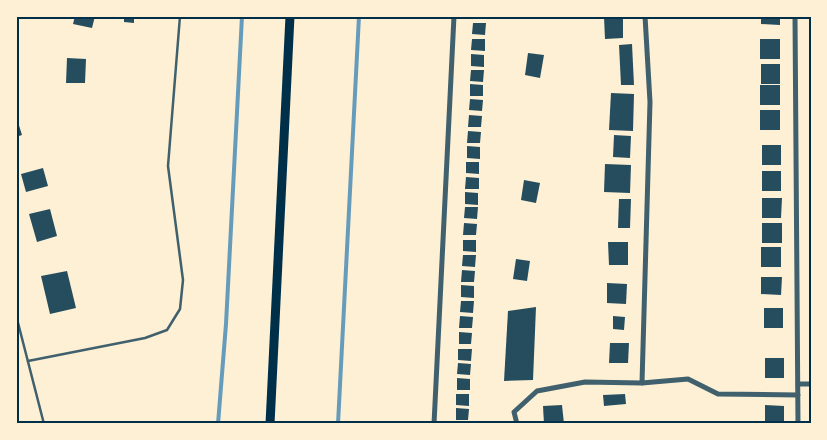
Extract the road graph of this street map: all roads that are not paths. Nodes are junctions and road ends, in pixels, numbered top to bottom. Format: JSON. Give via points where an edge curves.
{"nodes":[{"id":1,"x":180,"y":16,"type":"edge"},
{"id":2,"x":290,"y":16,"type":"edge"},
{"id":3,"x":454,"y":16,"type":"edge"},
{"id":4,"x":645,"y":16,"type":"edge"},
{"id":5,"x":795,"y":16,"type":"edge"},
{"id":6,"x":16,"y":315,"type":"edge"},
{"id":7,"x":28,"y":361,"type":"junction"},
{"id":8,"x":642,"y":384,"type":"junction"},
{"id":9,"x":798,"y":384,"type":"junction"},
{"id":10,"x":811,"y":384,"type":"edge"},
{"id":11,"x":798,"y":395,"type":"junction"},
{"id":12,"x":44,"y":424,"type":"edge"},
{"id":13,"x":270,"y":424,"type":"edge"},
{"id":14,"x":434,"y":424,"type":"edge"},
{"id":15,"x":517,"y":424,"type":"edge"},
{"id":16,"x":798,"y":424,"type":"edge"}],
"edges":[{"from":1,"to":7,"type":"lane","via":[[168,166],[183,280],[180,309],[167,330],[145,338]]},
{"from":2,"to":13,"type":"highway"},
{"from":3,"to":14,"type":"street"},
{"from":4,"to":8,"type":"street","via":[[650,102]]},
{"from":5,"to":9,"type":"street"},
{"from":6,"to":7,"type":"lane"},
{"from":7,"to":12,"type":"lane"},
{"from":8,"to":11,"type":"street","via":[[688,379],[718,394]]},
{"from":8,"to":15,"type":"street","via":[[585,382],[537,391],[514,412]]},
{"from":9,"to":10,"type":"street"},
{"from":9,"to":11,"type":"street"},
{"from":11,"to":16,"type":"street"}]}
